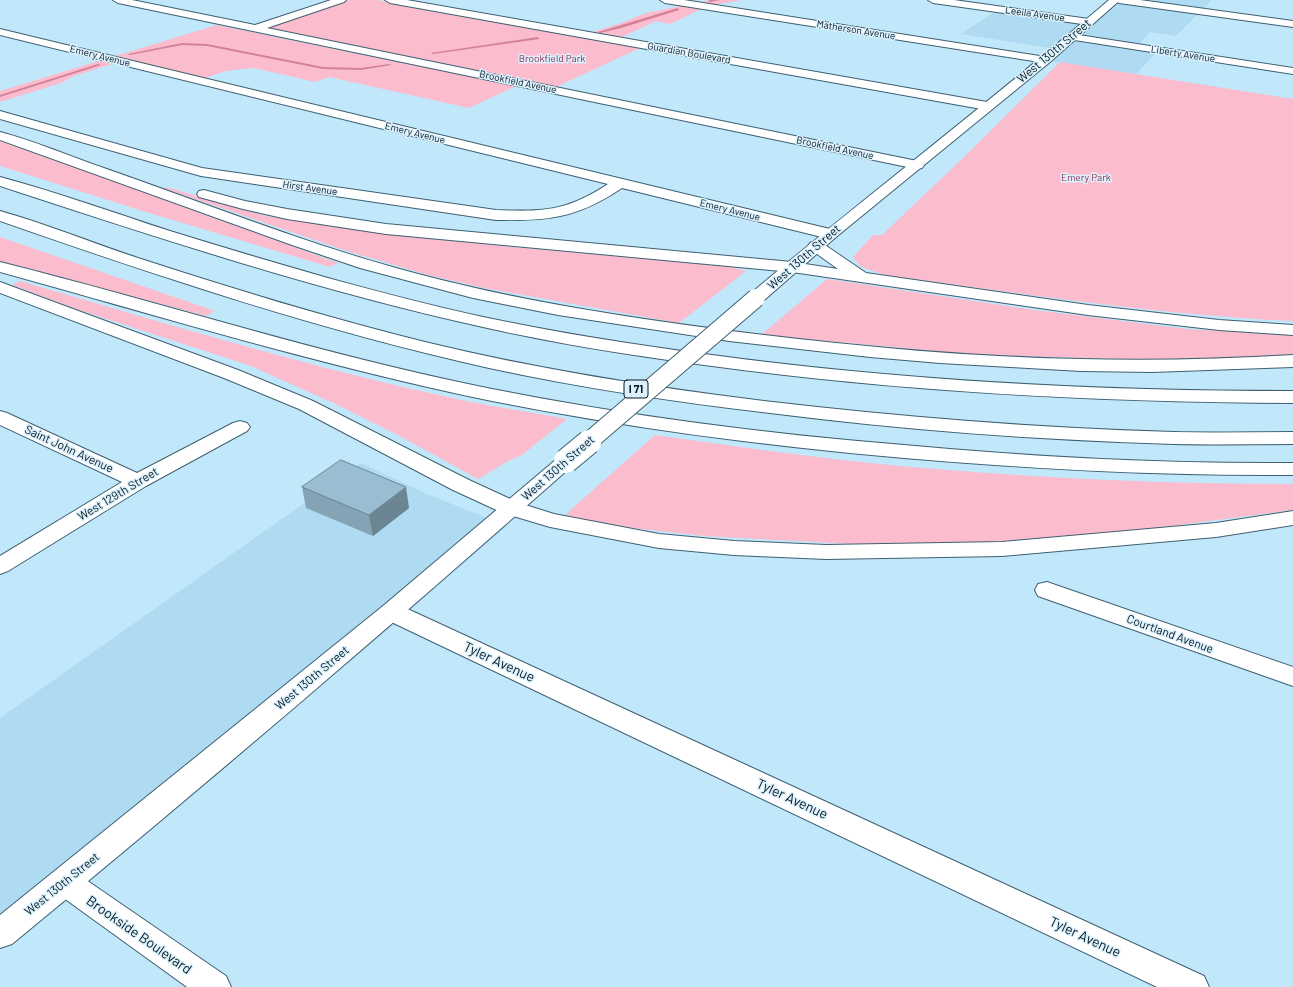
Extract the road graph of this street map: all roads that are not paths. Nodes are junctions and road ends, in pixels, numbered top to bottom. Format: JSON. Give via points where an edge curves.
{"nodes":[{"id":1,"x":118,"y":0,"type":"edge"},
{"id":2,"x":341,"y":0,"type":"edge"},
{"id":3,"x":390,"y":0,"type":"edge"},
{"id":4,"x":666,"y":0,"type":"edge"},
{"id":5,"x":933,"y":0,"type":"edge"},
{"id":6,"x":1115,"y":0,"type":"edge"},
{"id":7,"x":1119,"y":0,"type":"edge"},
{"id":8,"x":1089,"y":22,"type":"junction"},
{"id":9,"x":1293,"y":24,"type":"edge"},
{"id":10,"x":255,"y":28,"type":"junction"},
{"id":11,"x":0,"y":32,"type":"edge"},
{"id":12,"x":1072,"y":37,"type":"junction"},
{"id":13,"x":1046,"y":60,"type":"junction"},
{"id":14,"x":1293,"y":71,"type":"edge"},
{"id":15,"x":987,"y":106,"type":"junction"},
{"id":16,"x":0,"y":114,"type":"edge"},
{"id":17,"x":0,"y":134,"type":"edge"},
{"id":18,"x":917,"y":165,"type":"junction"},
{"id":19,"x":0,"y":181,"type":"edge"},
{"id":20,"x":620,"y":183,"type":"junction"},
{"id":21,"x":0,"y":216,"type":"edge"},
{"id":22,"x":830,"y":234,"type":"junction"},
{"id":23,"x":816,"y":246,"type":"junction"},
{"id":24,"x":0,"y":267,"type":"edge"},
{"id":25,"x":792,"y":267,"type":"junction"},
{"id":26,"x":869,"y":279,"type":"junction"},
{"id":27,"x":0,"y":287,"type":"edge"},
{"id":28,"x":1293,"y":330,"type":"edge"},
{"id":29,"x":1293,"y":361,"type":"edge"},
{"id":30,"x":1293,"y":397,"type":"edge"},
{"id":31,"x":0,"y":417,"type":"edge"},
{"id":32,"x":240,"y":426,"type":"dead end"},
{"id":33,"x":1293,"y":438,"type":"edge"},
{"id":34,"x":1293,"y":469,"type":"edge"},
{"id":35,"x":138,"y":481,"type":"junction"},
{"id":36,"x":511,"y":508,"type":"junction"},
{"id":37,"x":1293,"y":518,"type":"edge"},
{"id":38,"x":0,"y":566,"type":"edge"},
{"id":39,"x":1047,"y":590,"type":"dead end"},
{"id":40,"x":392,"y":612,"type":"junction"},
{"id":41,"x":1293,"y":677,"type":"edge"},
{"id":42,"x":65,"y":882,"type":"junction"},
{"id":43,"x":0,"y":934,"type":"edge"},
{"id":44,"x":214,"y":987,"type":"edge"},
{"id":45,"x":1192,"y":987,"type":"edge"}],
"edges":[{"from":1,"to":10,"type":"main road","name":"Brookfield Avenue"},
{"from":2,"to":10,"type":"main road"},
{"from":3,"to":15,"type":"main road","name":"Guardian Boulevard"},
{"from":4,"to":13,"type":"main road","name":"Matherson Avenue"},
{"from":5,"to":8,"type":"main road","name":"Leeila Avenue"},
{"from":6,"to":8,"type":"main road","name":"West 130th Street"},
{"from":7,"to":9,"type":"main road"},
{"from":8,"to":12,"type":"main road","name":"West 130th Street"},
{"from":10,"to":18,"type":"main road","name":"Brookfield Avenue"},
{"from":11,"to":20,"type":"main road","name":"Emery Avenue"},
{"from":12,"to":13,"type":"main road","name":"West 130th Street"},
{"from":12,"to":14,"type":"main road","name":"Liberty Avenue"},
{"from":13,"to":15,"type":"main road","name":"West 130th Street"},
{"from":15,"to":18,"type":"main road","name":"West 130th Street"},
{"from":16,"to":20,"type":"main road","name":"Hirst Avenue","via":[[201,172],[496,215],[517,216],[565,210],[585,204]]},
{"from":17,"to":25,"type":"main road","via":[[217,198],[331,222]]},
{"from":17,"to":29,"type":"main road","via":[[344,258],[502,299],[571,312],[757,340],[942,358],[1142,367]]},
{"from":18,"to":22,"type":"main road","name":"West 130th Street"},
{"from":19,"to":30,"type":"main road","via":[[200,246],[366,294],[485,322],[632,350],[808,374],[912,384],[1124,396]]},
{"from":20,"to":22,"type":"main road","name":"Emery Avenue"},
{"from":21,"to":33,"type":"main road","number":"I 71","via":[[162,272],[314,319],[408,344],[599,383],[786,410],[993,429],[1176,438]]},
{"from":22,"to":23,"type":"main road","name":"West 130th Street"},
{"from":23,"to":25,"type":"main road","name":"West 130th Street"},
{"from":23,"to":26,"type":"main road","via":[[849,269]]},
{"from":24,"to":34,"type":"main road","via":[[356,364],[563,409],[651,423],[736,435],[996,460],[1138,467]]},
{"from":25,"to":26,"type":"main road"},
{"from":25,"to":36,"type":"main road","name":"West 130th Street","bridge":true},
{"from":26,"to":28,"type":"main road","via":[[1141,317]]},
{"from":27,"to":36,"type":"main road","via":[[306,405]]},
{"from":31,"to":35,"type":"main road","name":"Saint John Avenue"},
{"from":32,"to":35,"type":"main road","name":"West 129th Street"},
{"from":35,"to":38,"type":"main road","name":"West 129th Street"},
{"from":36,"to":37,"type":"main road","via":[[546,519],[659,541],[734,548],[826,552],[1002,549],[1216,530]]},
{"from":36,"to":40,"type":"main road","name":"West 130th Street"},
{"from":39,"to":41,"type":"main road","name":"Courtland Avenue"},
{"from":40,"to":42,"type":"main road","name":"West 130th Street"},
{"from":40,"to":45,"type":"main road","name":"Tyler Avenue"},
{"from":42,"to":43,"type":"main road","name":"West 130th Street"},
{"from":42,"to":44,"type":"main road","name":"Brookside Boulevard"}]}
